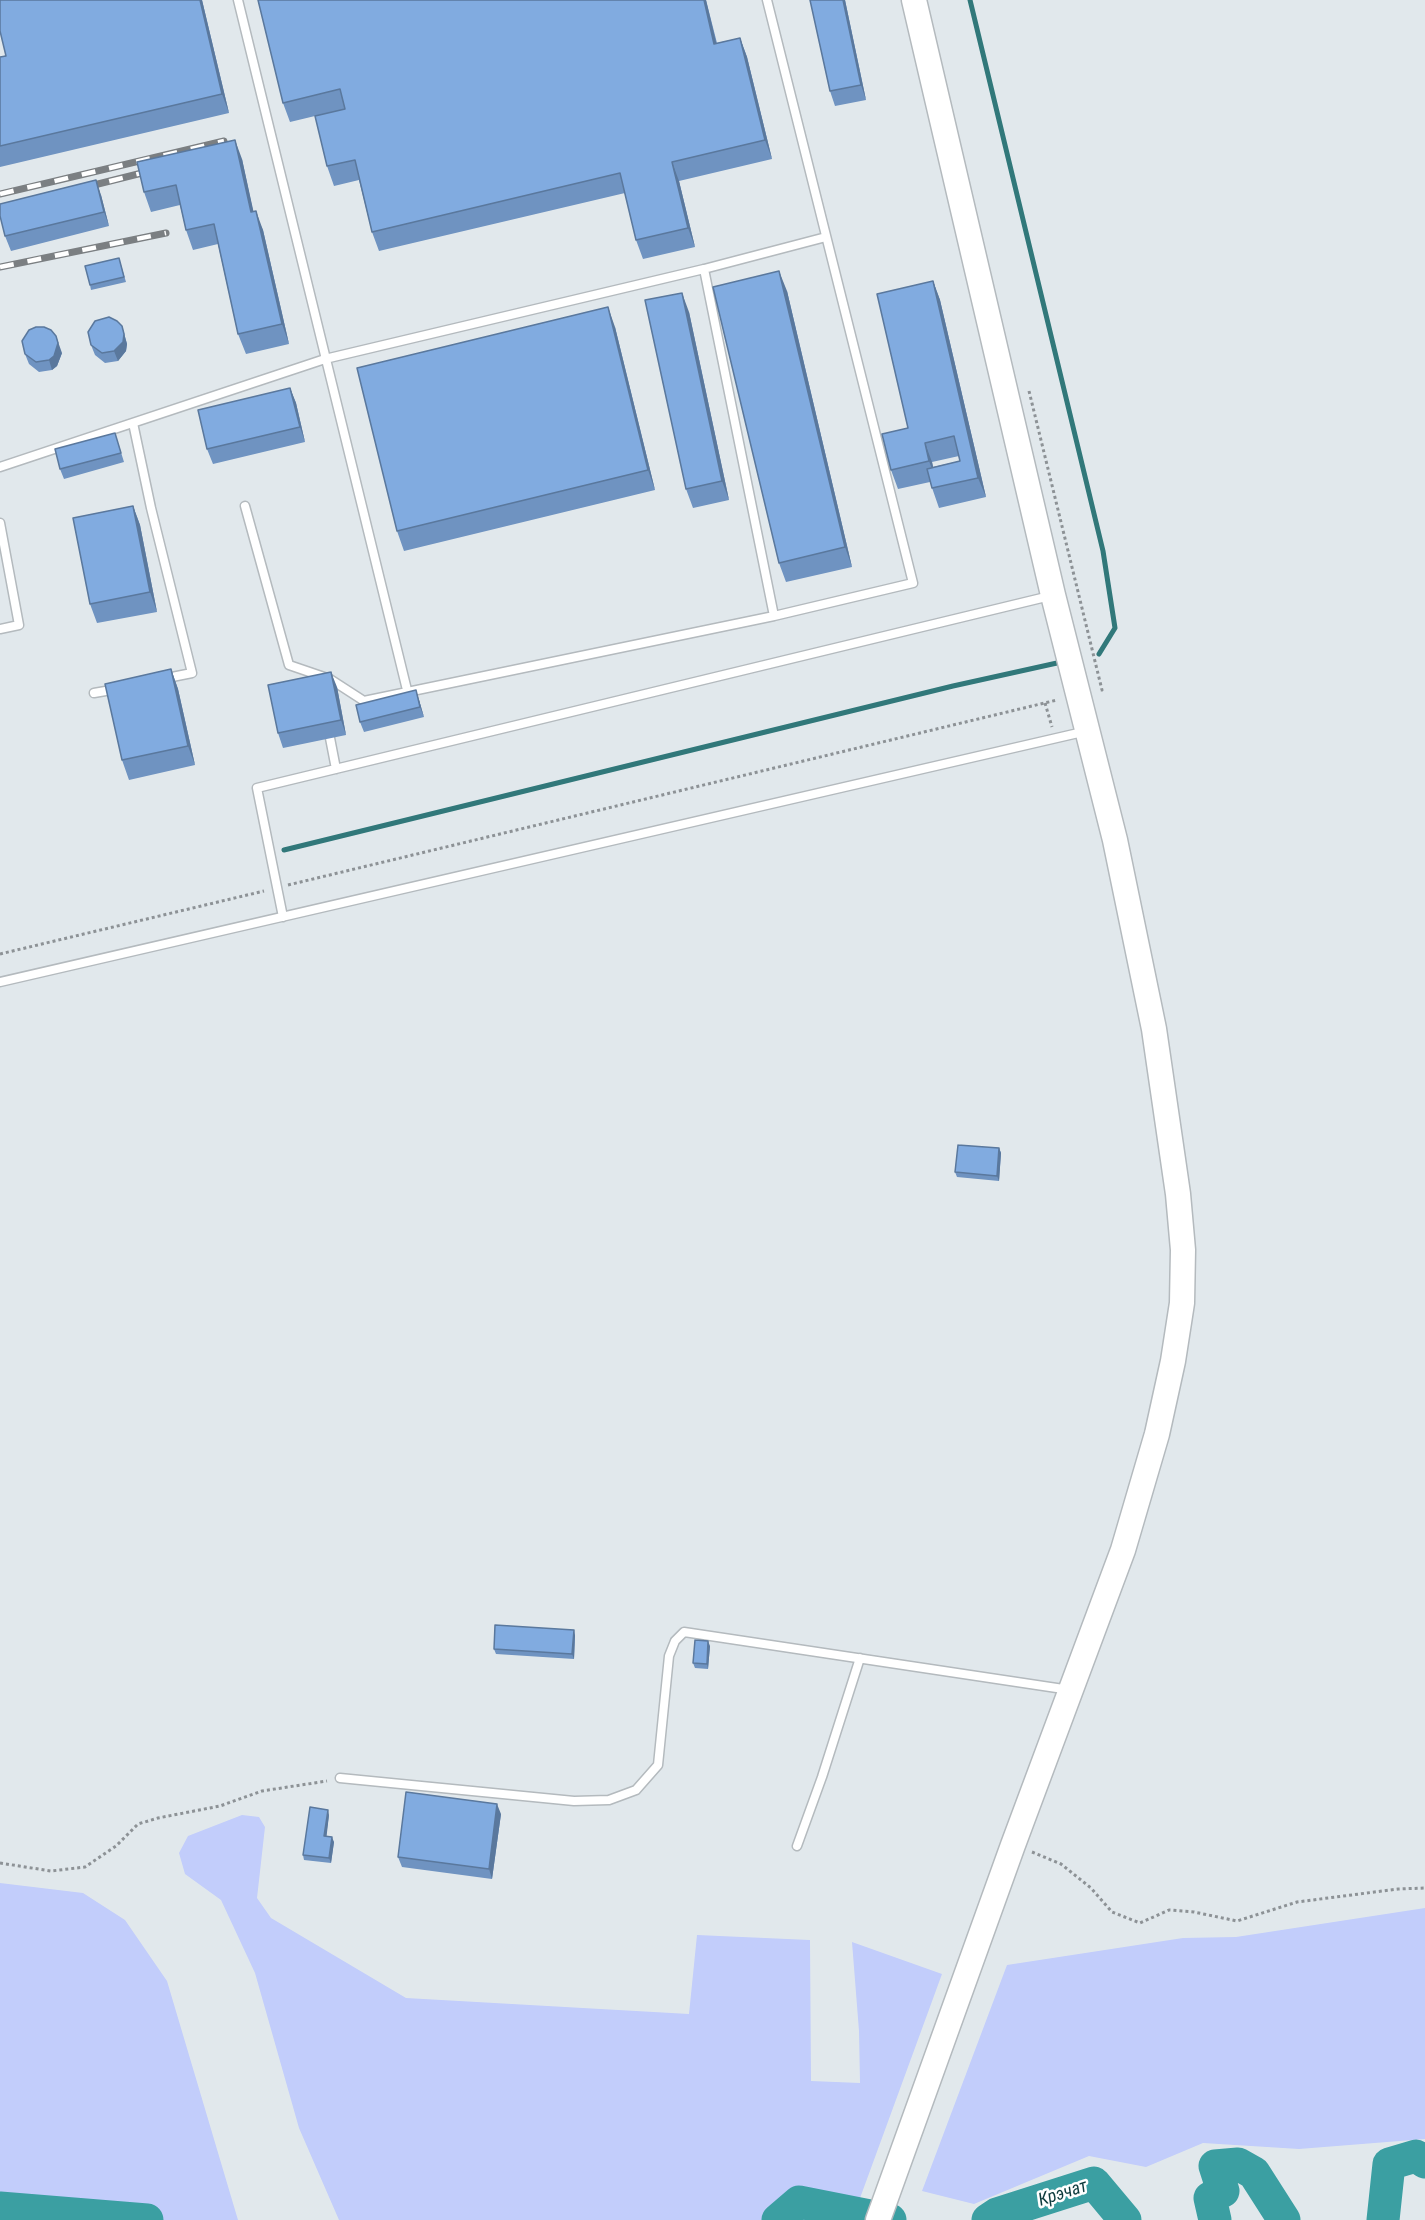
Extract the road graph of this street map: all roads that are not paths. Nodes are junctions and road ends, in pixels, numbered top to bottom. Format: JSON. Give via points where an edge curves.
{"nodes":[{"id":1,"x":238,"y":0,"type":"edge"},
{"id":2,"x":768,"y":0,"type":"edge"},
{"id":3,"x":914,"y":0,"type":"edge"},
{"id":4,"x":826,"y":237,"type":"junction"},
{"id":5,"x":704,"y":269,"type":"junction"},
{"id":6,"x":325,"y":359,"type":"junction"},
{"id":7,"x":133,"y":423,"type":"junction"},
{"id":8,"x":0,"y":468,"type":"edge"},
{"id":9,"x":245,"y":506,"type":"dead end"},
{"id":10,"x":0,"y":524,"type":"edge"},
{"id":11,"x":1053,"y":595,"type":"junction"},
{"id":12,"x":774,"y":616,"type":"junction"},
{"id":13,"x":0,"y":629,"type":"edge"},
{"id":14,"x":148,"y":682,"type":"edge"},
{"id":15,"x":127,"y":687,"type":"edge"},
{"id":16,"x":94,"y":693,"type":"dead end"},
{"id":17,"x":408,"y":694,"type":"junction"},
{"id":18,"x":1087,"y":731,"type":"junction"},
{"id":19,"x":330,"y":738,"type":"edge"},
{"id":20,"x":336,"y":769,"type":"junction"},
{"id":21,"x":283,"y":917,"type":"junction"},
{"id":22,"x":0,"y":982,"type":"edge"},
{"id":23,"x":860,"y":1658,"type":"junction"},
{"id":24,"x":1071,"y":1690,"type":"junction"},
{"id":25,"x":340,"y":1778,"type":"road end"},
{"id":26,"x":797,"y":1846,"type":"dead end"},
{"id":27,"x":878,"y":2220,"type":"edge"}],
"edges":[{"from":1,"to":6,"type":"lane"},
{"from":2,"to":4,"type":"lane"},
{"from":3,"to":11,"type":"street"},
{"from":4,"to":5,"type":"lane"},
{"from":4,"to":12,"type":"lane","via":[[913,583]]},
{"from":5,"to":6,"type":"lane"},
{"from":5,"to":12,"type":"lane"},
{"from":6,"to":7,"type":"lane"},
{"from":6,"to":17,"type":"lane"},
{"from":7,"to":8,"type":"lane"},
{"from":7,"to":14,"type":"lane","via":[[192,673]]},
{"from":9,"to":17,"type":"lane","via":[[289,665],[330,680],[364,701]]},
{"from":10,"to":13,"type":"lane","via":[[19,625]]},
{"from":11,"to":18,"type":"street"},
{"from":11,"to":20,"type":"lane"},
{"from":12,"to":17,"type":"lane"},
{"from":15,"to":16,"type":"lane"},
{"from":18,"to":21,"type":"lane"},
{"from":18,"to":24,"type":"street","via":[[1115,840],[1154,1029],[1183,1250],[1182,1304],[1157,1434],[1123,1550]]},
{"from":19,"to":20,"type":"lane"},
{"from":20,"to":21,"type":"lane","via":[[257,788]]},
{"from":21,"to":22,"type":"lane"},
{"from":23,"to":24,"type":"lane"},
{"from":23,"to":25,"type":"lane","via":[[684,1632],[669,1656],[658,1765],[636,1790],[609,1800],[574,1802]]},
{"from":23,"to":26,"type":"lane"},
{"from":24,"to":27,"type":"street"}]}
